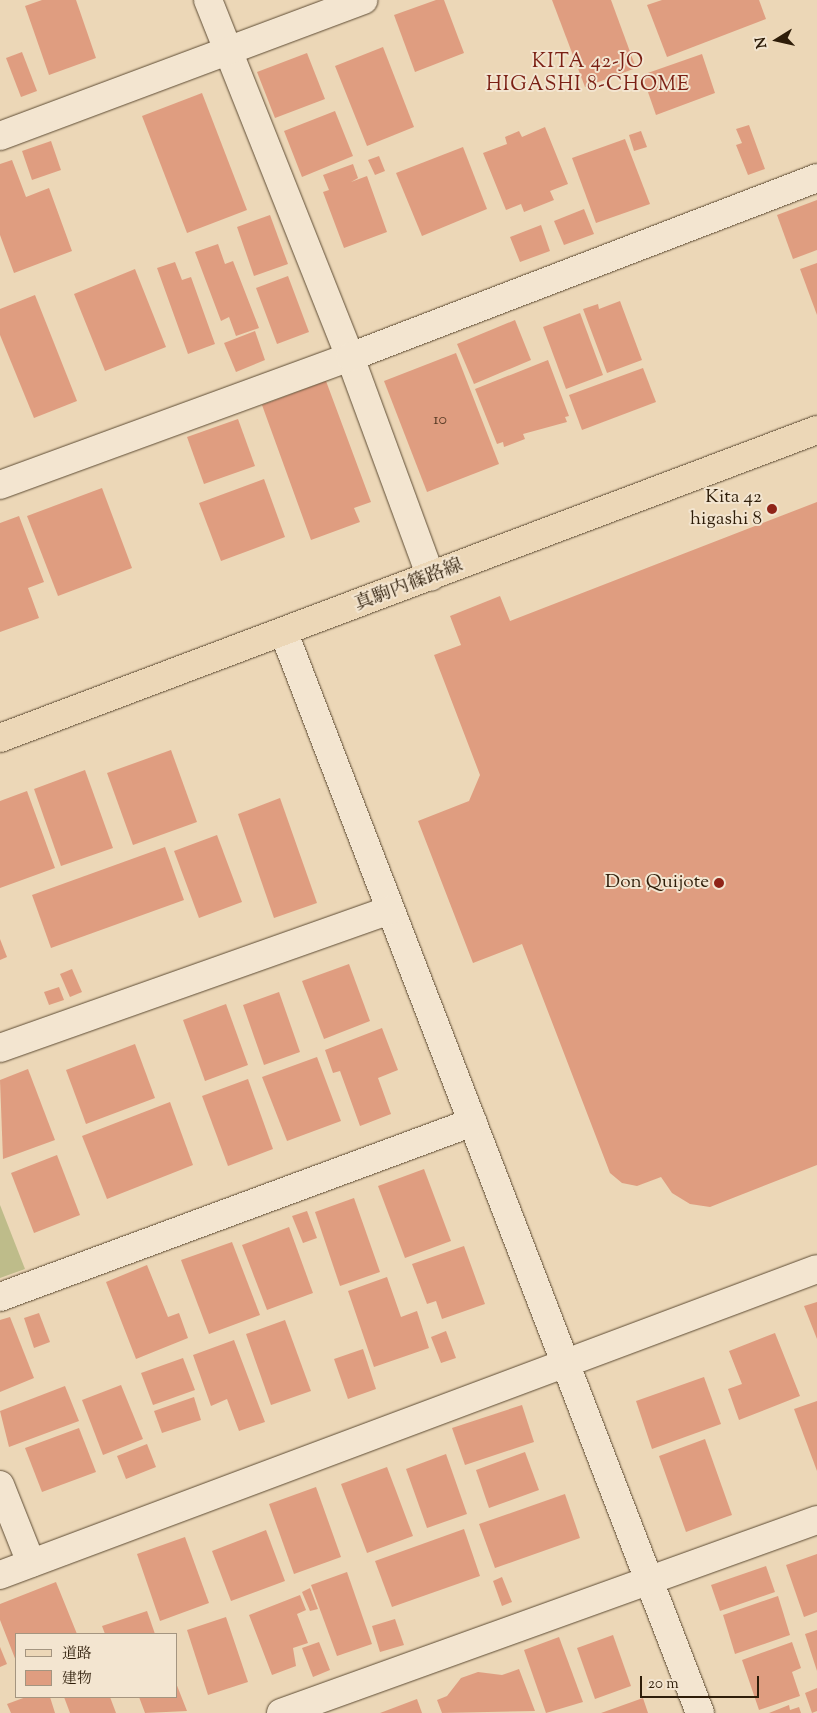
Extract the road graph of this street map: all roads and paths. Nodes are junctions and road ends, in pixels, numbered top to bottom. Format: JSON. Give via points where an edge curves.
{"nodes":[{"id":1,"x":208,"y":0,"type":"edge"},
{"id":2,"x":363,"y":0,"type":"edge"},
{"id":3,"x":228,"y":51,"type":"junction"},
{"id":4,"x":0,"y":136,"type":"edge"},
{"id":5,"x":817,"y":178,"type":"edge"},
{"id":6,"x":350,"y":357,"type":"junction"},
{"id":7,"x":817,"y":430,"type":"edge"},
{"id":8,"x":0,"y":485,"type":"edge"},
{"id":9,"x":431,"y":577,"type":"junction"},
{"id":10,"x":284,"y":633,"type":"junction"},
{"id":11,"x":0,"y":738,"type":"edge"},
{"id":12,"x":389,"y":910,"type":"junction"},
{"id":13,"x":0,"y":1048,"type":"edge"},
{"id":14,"x":472,"y":1122,"type":"junction"},
{"id":15,"x":817,"y":1269,"type":"edge"},
{"id":16,"x":0,"y":1297,"type":"edge"},
{"id":17,"x":563,"y":1363,"type":"junction"},
{"id":18,"x":0,"y":1485,"type":"edge"},
{"id":19,"x":817,"y":1520,"type":"edge"},
{"id":20,"x":32,"y":1563,"type":"junction"},
{"id":21,"x":0,"y":1575,"type":"edge"},
{"id":22,"x":650,"y":1578,"type":"junction"},
{"id":23,"x":281,"y":1713,"type":"edge"},
{"id":24,"x":700,"y":1713,"type":"edge"}],
"edges":[{"from":1,"to":3,"type":"street"},
{"from":2,"to":3,"type":"street"},
{"from":3,"to":4,"type":"street"},
{"from":3,"to":6,"type":"street"},
{"from":5,"to":6,"type":"street"},
{"from":6,"to":8,"type":"street"},
{"from":6,"to":9,"type":"street"},
{"from":7,"to":9,"type":"main road","name":"真駒内篠路線"},
{"from":9,"to":10,"type":"main road","name":"真駒内篠路線"},
{"from":10,"to":11,"type":"main road","name":"真駒内篠路線"},
{"from":10,"to":12,"type":"street"},
{"from":12,"to":13,"type":"street"},
{"from":12,"to":14,"type":"street"},
{"from":14,"to":16,"type":"street"},
{"from":14,"to":17,"type":"street"},
{"from":15,"to":17,"type":"street"},
{"from":17,"to":20,"type":"street"},
{"from":17,"to":22,"type":"street"},
{"from":18,"to":20,"type":"street"},
{"from":19,"to":22,"type":"street"},
{"from":20,"to":21,"type":"street"},
{"from":22,"to":23,"type":"street"},
{"from":22,"to":24,"type":"street"}]}
